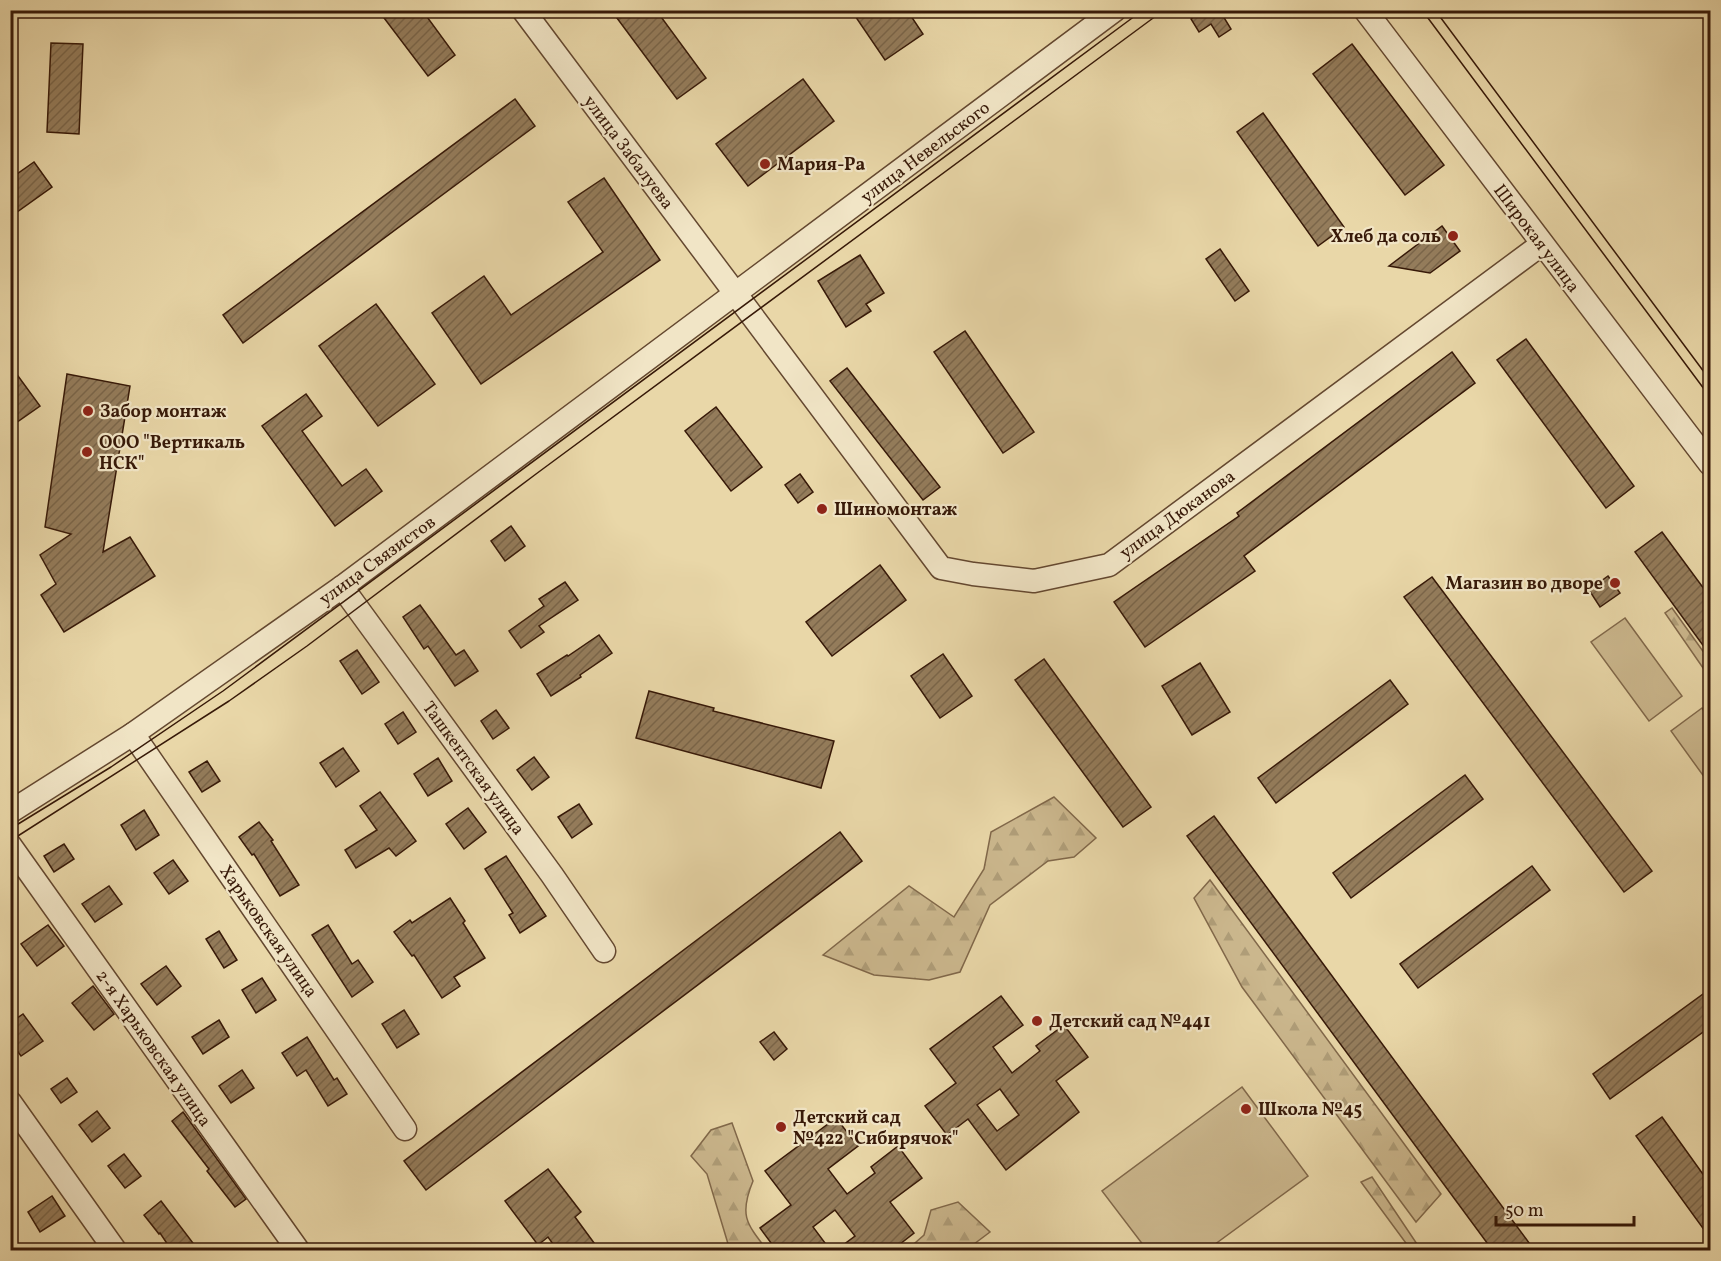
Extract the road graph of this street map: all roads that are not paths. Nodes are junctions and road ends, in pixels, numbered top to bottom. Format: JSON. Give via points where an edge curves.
{"nodes":[{"id":1,"x":523,"y":10,"type":"edge"},
{"id":2,"x":1115,"y":10,"type":"edge"},
{"id":3,"x":1365,"y":10,"type":"edge"},
{"id":4,"x":1542,"y":244,"type":"junction"},
{"id":5,"x":735,"y":294,"type":"junction"},
{"id":6,"x":1710,"y":464,"type":"edge"},
{"id":7,"x":342,"y":587,"type":"junction"},
{"id":8,"x":133,"y":734,"type":"junction"},
{"id":9,"x":10,"y":812,"type":"edge"},
{"id":10,"x":10,"y":844,"type":"edge"},
{"id":11,"x":604,"y":951,"type":"dead end"},
{"id":12,"x":10,"y":1102,"type":"edge"},
{"id":13,"x":405,"y":1129,"type":"dead end"},
{"id":14,"x":115,"y":1251,"type":"edge"},
{"id":15,"x":298,"y":1251,"type":"edge"}],
"edges":[{"from":1,"to":5,"type":"street","name":"улица Забалуева"},
{"from":2,"to":5,"type":"street","name":"улица Невельского"},
{"from":3,"to":4,"type":"street","name":"Широкая улица"},
{"from":4,"to":5,"type":"street","name":"улица Дюканова","via":[[1109,565],[1034,581],[941,568]]},
{"from":4,"to":6,"type":"street","name":"Широкая улица"},
{"from":5,"to":7,"type":"street","name":"улица Связистов"},
{"from":7,"to":8,"type":"street","name":"улица Связистов"},
{"from":7,"to":11,"type":"street","name":"Ташкентская улица"},
{"from":8,"to":9,"type":"street","name":"улица Связистов"},
{"from":8,"to":13,"type":"street","name":"Харьковская улица"},
{"from":10,"to":15,"type":"street","name":"2-я Харьковская улица"},
{"from":12,"to":14,"type":"street"}]}
